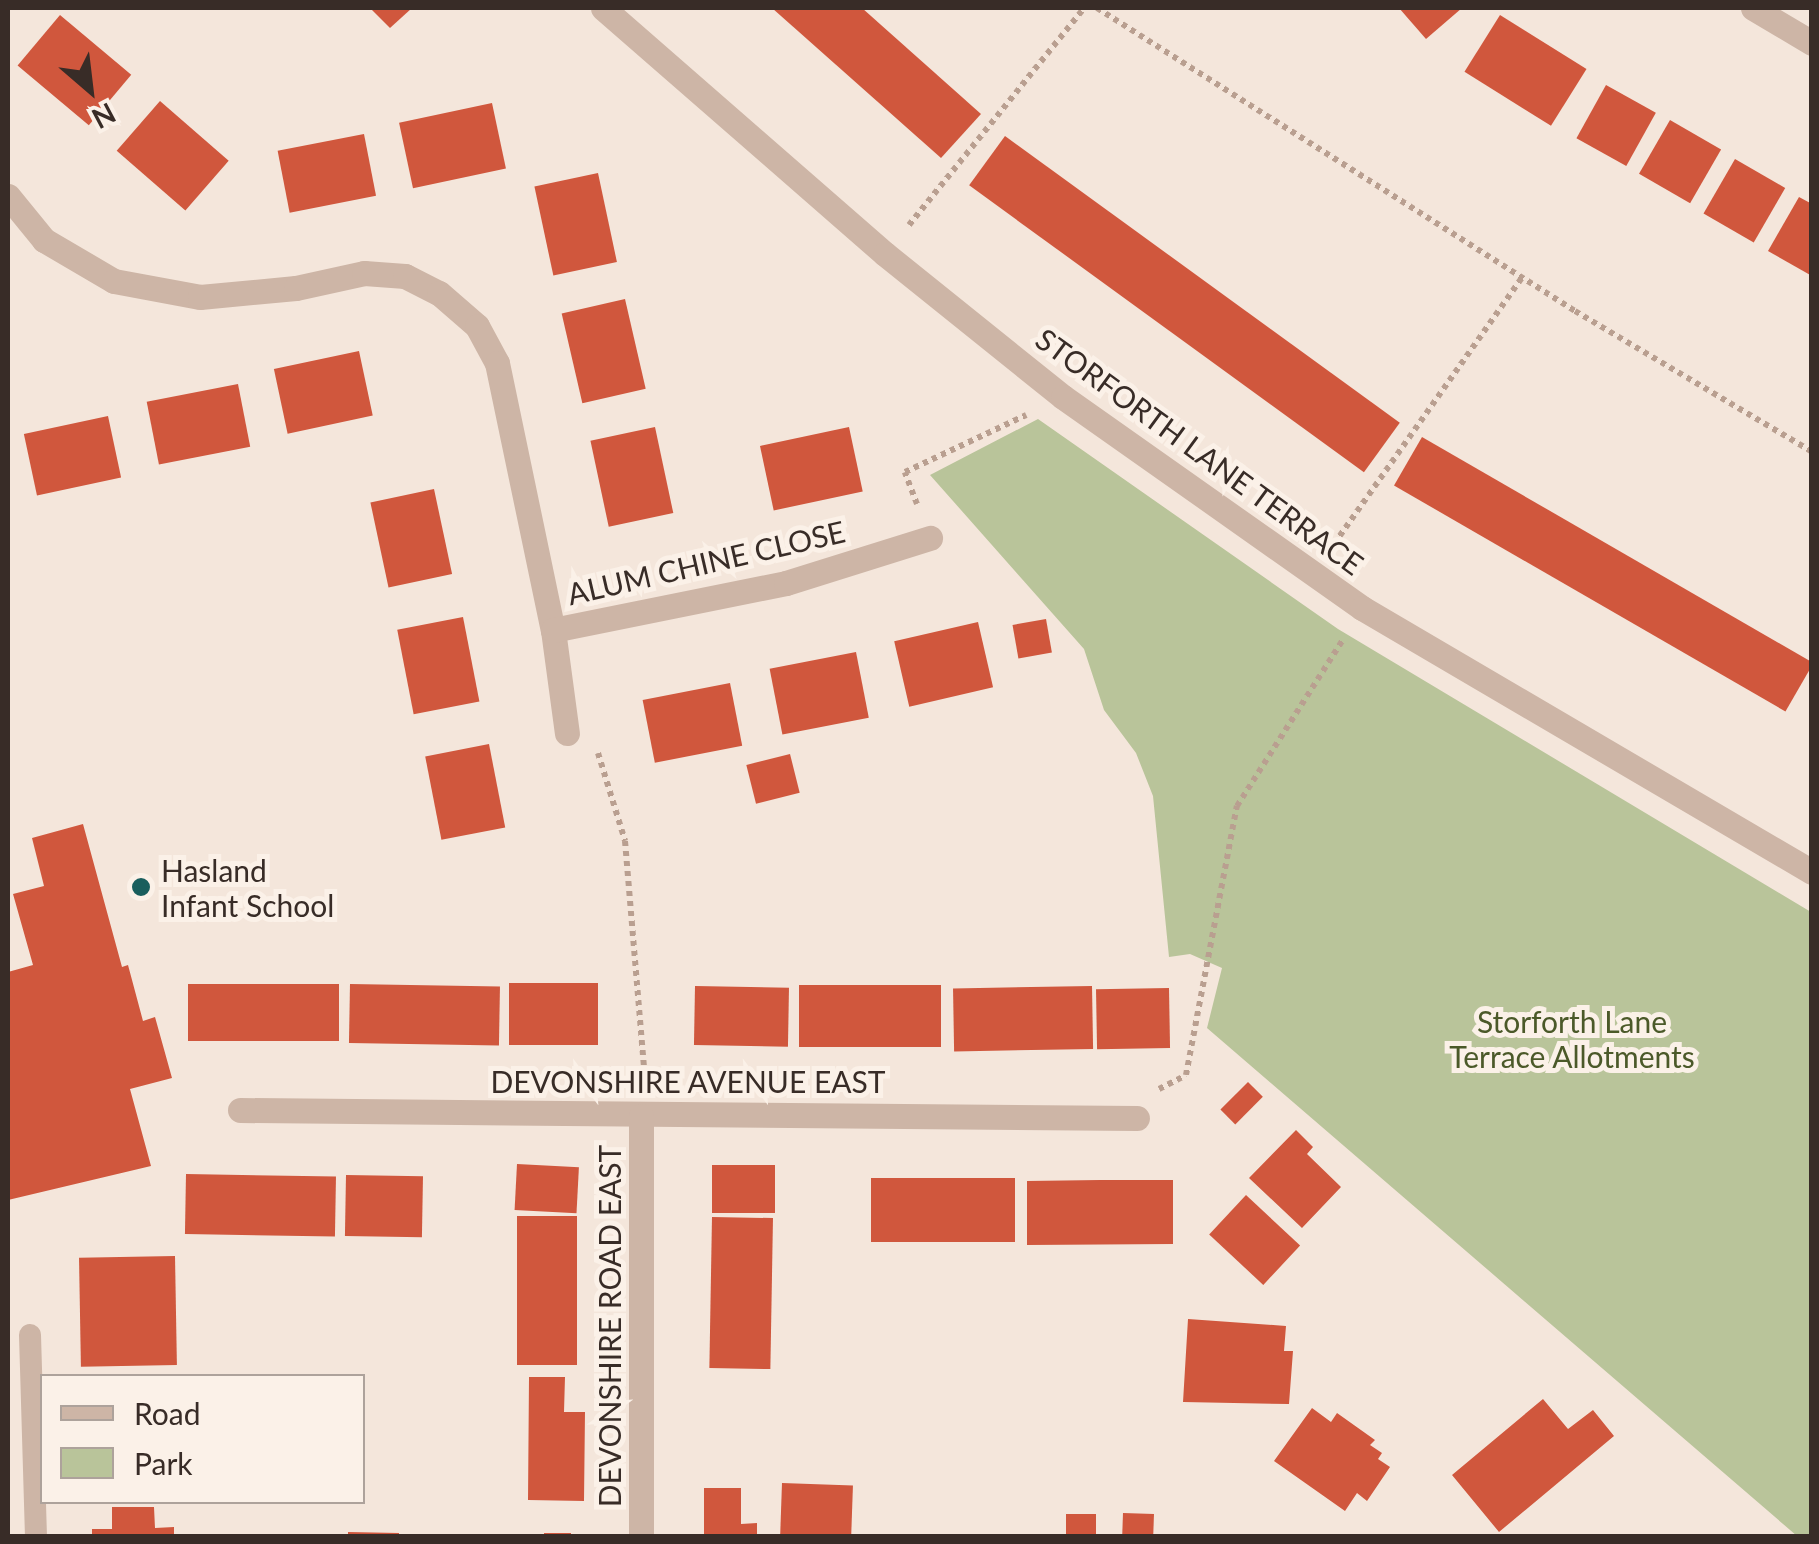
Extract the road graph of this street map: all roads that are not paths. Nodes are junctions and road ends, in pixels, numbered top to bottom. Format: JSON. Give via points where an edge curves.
{"nodes":[{"id":1,"x":603,"y":8,"type":"edge"},
{"id":2,"x":1753,"y":8,"type":"edge"},
{"id":3,"x":1812,"y":42,"type":"edge"},
{"id":4,"x":8,"y":196,"type":"edge"},
{"id":5,"x":930,"y":538,"type":"road end"},
{"id":6,"x":553,"y":630,"type":"junction"},
{"id":7,"x":567,"y":733,"type":"road end"},
{"id":8,"x":1812,"y":872,"type":"edge"},
{"id":9,"x":240,"y":1110,"type":"dead end"},
{"id":10,"x":641,"y":1116,"type":"junction"},
{"id":11,"x":1137,"y":1118,"type":"road end"},
{"id":12,"x":30,"y":1335,"type":"dead end"},
{"id":13,"x":36,"y":1536,"type":"edge"},
{"id":14,"x":641,"y":1536,"type":"edge"}],
"edges":[{"from":1,"to":8,"type":"street","name":"STORFORTH LANE TERRACE","via":[[885,254],[1063,397],[1362,608]]},
{"from":2,"to":3,"type":"street"},
{"from":4,"to":6,"type":"street","via":[[44,240],[114,280],[200,297],[364,273],[406,276],[439,292],[477,326],[496,363]]},
{"from":5,"to":6,"type":"street","name":"ALUM CHINE CLOSE","via":[[786,582]]},
{"from":6,"to":7,"type":"street"},
{"from":9,"to":10,"type":"street","name":"DEVONSHIRE AVENUE EAST"},
{"from":10,"to":11,"type":"street","name":"DEVONSHIRE AVENUE EAST"},
{"from":10,"to":14,"type":"street","name":"DEVONSHIRE ROAD EAST"},
{"from":12,"to":13,"type":"lane"}]}
